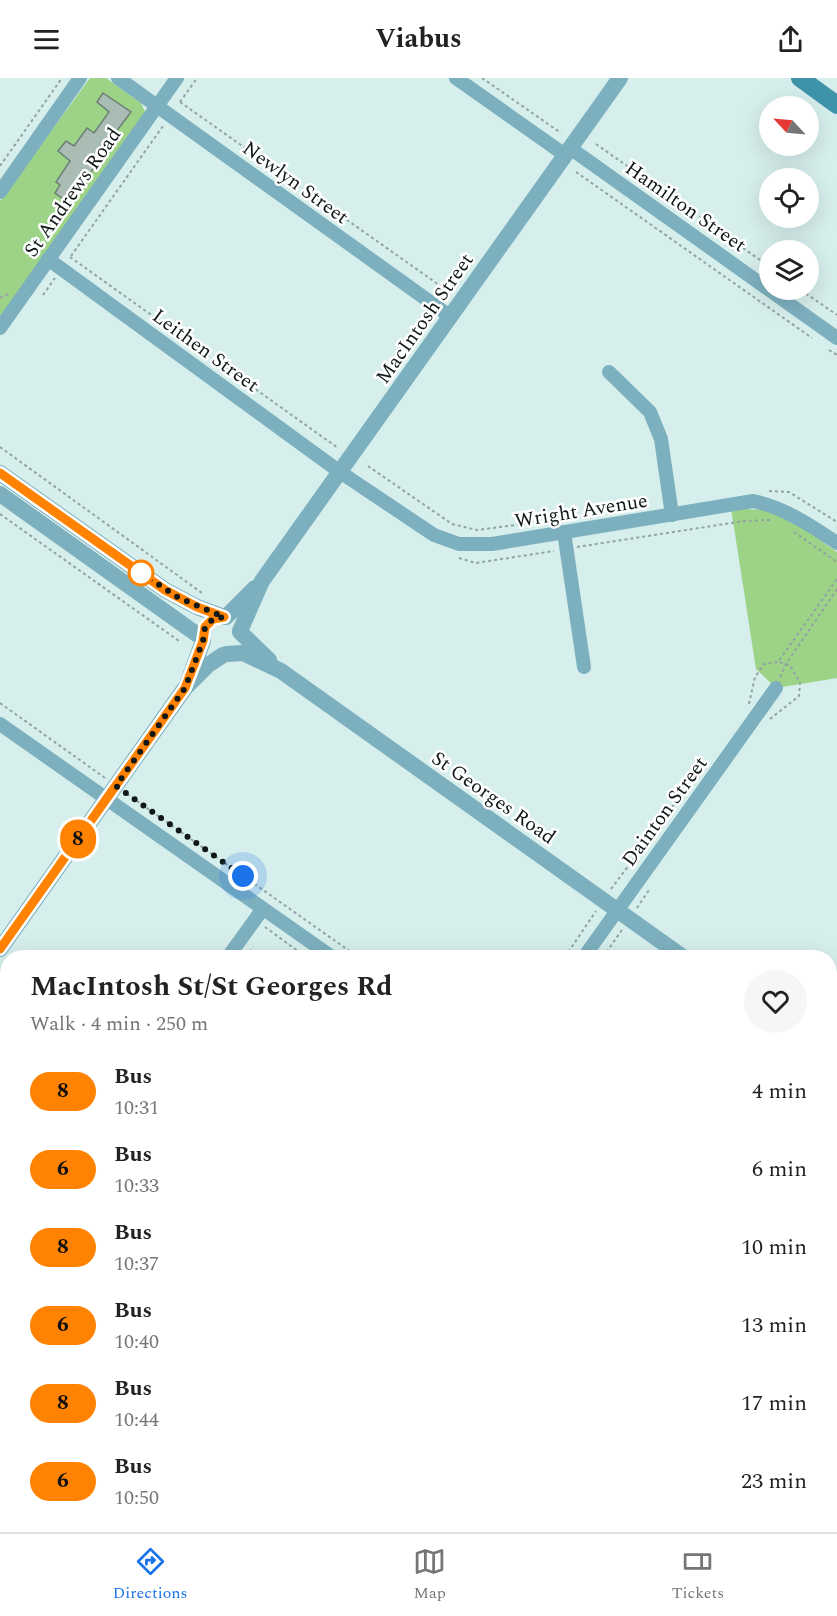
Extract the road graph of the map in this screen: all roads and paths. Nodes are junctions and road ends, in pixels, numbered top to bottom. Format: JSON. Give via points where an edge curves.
{"nodes":[{"id":1,"x":62,"y":78,"type":"edge"},
{"id":2,"x":80,"y":78,"type":"edge"},
{"id":3,"x":118,"y":78,"type":"edge"},
{"id":4,"x":177,"y":78,"type":"edge"},
{"id":5,"x":197,"y":78,"type":"edge"},
{"id":6,"x":456,"y":78,"type":"edge"},
{"id":7,"x":482,"y":78,"type":"edge"},
{"id":8,"x":620,"y":78,"type":"edge"},
{"id":9,"x":800,"y":78,"type":"edge"},
{"id":10,"x":180,"y":102,"type":"junction"},
{"id":11,"x":837,"y":105,"type":"edge"},
{"id":12,"x":156,"y":106,"type":"junction"},
{"id":13,"x":170,"y":116,"type":"junction"},
{"id":14,"x":561,"y":133,"type":"dead end"},
{"id":15,"x":597,"y":144,"type":"dead end"},
{"id":16,"x":568,"y":152,"type":"junction"},
{"id":17,"x":0,"y":166,"type":"edge"},
{"id":18,"x":576,"y":172,"type":"dead end"},
{"id":19,"x":0,"y":192,"type":"edge"},
{"id":20,"x":48,"y":259,"type":"junction"},
{"id":21,"x":759,"y":259,"type":"edge"},
{"id":22,"x":66,"y":263,"type":"junction"},
{"id":23,"x":449,"y":292,"type":"dead end"},
{"id":24,"x":43,"y":295,"type":"dead end"},
{"id":25,"x":815,"y":300,"type":"edge"},
{"id":26,"x":837,"y":315,"type":"edge"},
{"id":27,"x":451,"y":317,"type":"junction"},
{"id":28,"x":0,"y":328,"type":"edge"},
{"id":29,"x":818,"y":341,"type":"dead end"},
{"id":30,"x":832,"y":343,"type":"edge"},
{"id":31,"x":837,"y":355,"type":"edge"},
{"id":32,"x":609,"y":372,"type":"dead end"},
{"id":33,"x":0,"y":447,"type":"edge"},
{"id":34,"x":338,"y":448,"type":"dead end"},
{"id":35,"x":368,"y":466,"type":"dead end"},
{"id":36,"x":340,"y":472,"type":"junction"},
{"id":37,"x":0,"y":473,"type":"edge"},
{"id":38,"x":765,"y":490,"type":"dead end"},
{"id":39,"x":0,"y":494,"type":"edge"},
{"id":40,"x":0,"y":514,"type":"edge"},
{"id":41,"x":672,"y":514,"type":"junction"},
{"id":42,"x":542,"y":522,"type":"dead end"},
{"id":43,"x":837,"y":522,"type":"edge"},
{"id":44,"x":564,"y":532,"type":"junction"},
{"id":45,"x":87,"y":535,"type":"junction"},
{"id":46,"x":837,"y":543,"type":"edge"},
{"id":47,"x":77,"y":549,"type":"junction"},
{"id":48,"x":837,"y":579,"type":"edge"},
{"id":49,"x":262,"y":581,"type":"junction"},
{"id":50,"x":837,"y":589,"type":"edge"},
{"id":51,"x":207,"y":596,"type":"dead end"},
{"id":52,"x":225,"y":617,"type":"junction"},
{"id":53,"x":240,"y":632,"type":"junction"},
{"id":54,"x":203,"y":639,"type":"junction"},
{"id":55,"x":179,"y":641,"type":"dead end"},
{"id":56,"x":224,"y":654,"type":"junction"},
{"id":57,"x":584,"y":667,"type":"dead end"},
{"id":58,"x":281,"y":671,"type":"junction"},
{"id":59,"x":185,"y":688,"type":"junction"},
{"id":60,"x":776,"y":688,"type":"joint"},
{"id":61,"x":0,"y":704,"type":"edge"},
{"id":62,"x":748,"y":708,"type":"dead end"},
{"id":63,"x":0,"y":724,"type":"edge"},
{"id":64,"x":699,"y":773,"type":"dead end"},
{"id":65,"x":116,"y":786,"type":"junction"},
{"id":66,"x":106,"y":800,"type":"junction"},
{"id":67,"x":603,"y":900,"type":"junction"},
{"id":68,"x":262,"y":910,"type":"junction"},
{"id":69,"x":617,"y":910,"type":"junction"},
{"id":70,"x":1,"y":946,"type":"edge"},
{"id":71,"x":233,"y":950,"type":"edge"},
{"id":72,"x":322,"y":950,"type":"edge"},
{"id":73,"x":348,"y":950,"type":"edge"},
{"id":74,"x":570,"y":950,"type":"edge"},
{"id":75,"x":589,"y":950,"type":"edge"},
{"id":76,"x":673,"y":950,"type":"edge"}],
"edges":[{"from":1,"to":17,"type":"path"},
{"from":2,"to":19,"type":"street"},
{"from":3,"to":12,"type":"street","name":"Newlyn Street"},
{"from":4,"to":12,"type":"street","name":"St Andrews Road"},
{"from":5,"to":10,"type":"path"},
{"from":6,"to":16,"type":"street","name":"Hamilton Street"},
{"from":7,"to":14,"type":"path"},
{"from":8,"to":16,"type":"street","name":"MacIntosh Street"},
{"from":9,"to":11,"type":"main road"},
{"from":10,"to":13,"type":"path"},
{"from":10,"to":23,"type":"path"},
{"from":12,"to":13,"type":"street","name":"Newlyn Street"},
{"from":12,"to":20,"type":"street","name":"St Andrews Road"},
{"from":13,"to":22,"type":"path"},
{"from":13,"to":27,"type":"street","name":"Newlyn Street"},
{"from":15,"to":21,"type":"path"},
{"from":16,"to":27,"type":"street","name":"MacIntosh Street"},
{"from":16,"to":30,"type":"street","name":"Hamilton Street"},
{"from":18,"to":29,"type":"path"},
{"from":20,"to":22,"type":"street","name":"Leithen Street"},
{"from":20,"to":28,"type":"street","name":"St Andrews Road"},
{"from":22,"to":24,"type":"path"},
{"from":22,"to":34,"type":"path"},
{"from":22,"to":36,"type":"street","name":"Leithen Street"},
{"from":25,"to":26,"type":"path"},
{"from":27,"to":36,"type":"street","name":"MacIntosh Street"},
{"from":30,"to":31,"type":"path"},
{"from":32,"to":41,"type":"street","via":[[650,412],[661,438]]},
{"from":33,"to":51,"type":"path"},
{"from":35,"to":42,"type":"path","via":[[452,524],[477,530]]},
{"from":36,"to":44,"type":"street","name":"Wright Avenue","via":[[434,536],[459,544],[492,544]]},
{"from":36,"to":49,"type":"street","name":"MacIntosh Street"},
{"from":37,"to":45,"type":"street"},
{"from":38,"to":43,"type":"path","via":[[789,492]]},
{"from":39,"to":47,"type":"street"},
{"from":40,"to":55,"type":"path"},
{"from":41,"to":44,"type":"street","name":"Wright Avenue"},
{"from":41,"to":46,"type":"street","name":"Wright Avenue","via":[[753,501],[798,517]]},
{"from":44,"to":57,"type":"street"},
{"from":45,"to":47,"type":"street"},
{"from":45,"to":52,"type":"street","via":[[165,590]]},
{"from":47,"to":54,"type":"street"},
{"from":48,"to":62,"type":"path","via":[[778,662],[764,664],[755,677]]},
{"from":49,"to":52,"type":"street","name":"MacIntosh Street"},
{"from":49,"to":53,"type":"street","name":"MacIntosh Street"},
{"from":50,"to":60,"type":"path","via":[[786,664]]},
{"from":52,"to":53,"type":"street","via":[[235,622]]},
{"from":52,"to":54,"type":"street","via":[[208,622]]},
{"from":53,"to":56,"type":"street","via":[[238,644]]},
{"from":53,"to":58,"type":"street","name":"St Georges Road"},
{"from":54,"to":56,"type":"street","via":[[208,650]]},
{"from":54,"to":59,"type":"street"},
{"from":56,"to":58,"type":"street","name":"St Georges Road","via":[[243,653]]},
{"from":56,"to":59,"type":"street"},
{"from":58,"to":67,"type":"street","name":"St Georges Road"},
{"from":59,"to":65,"type":"street"},
{"from":60,"to":69,"type":"street","name":"Dainton Street"},
{"from":61,"to":65,"type":"path"},
{"from":63,"to":66,"type":"street"},
{"from":64,"to":67,"type":"path"},
{"from":65,"to":66,"type":"street"},
{"from":65,"to":73,"type":"path"},
{"from":66,"to":68,"type":"street"},
{"from":66,"to":70,"type":"street"},
{"from":67,"to":69,"type":"street","name":"St Georges Road"},
{"from":67,"to":74,"type":"path"},
{"from":68,"to":71,"type":"street"},
{"from":68,"to":72,"type":"street"},
{"from":69,"to":75,"type":"street","name":"Dainton Street"},
{"from":69,"to":76,"type":"street","name":"St Georges Road"}]}
